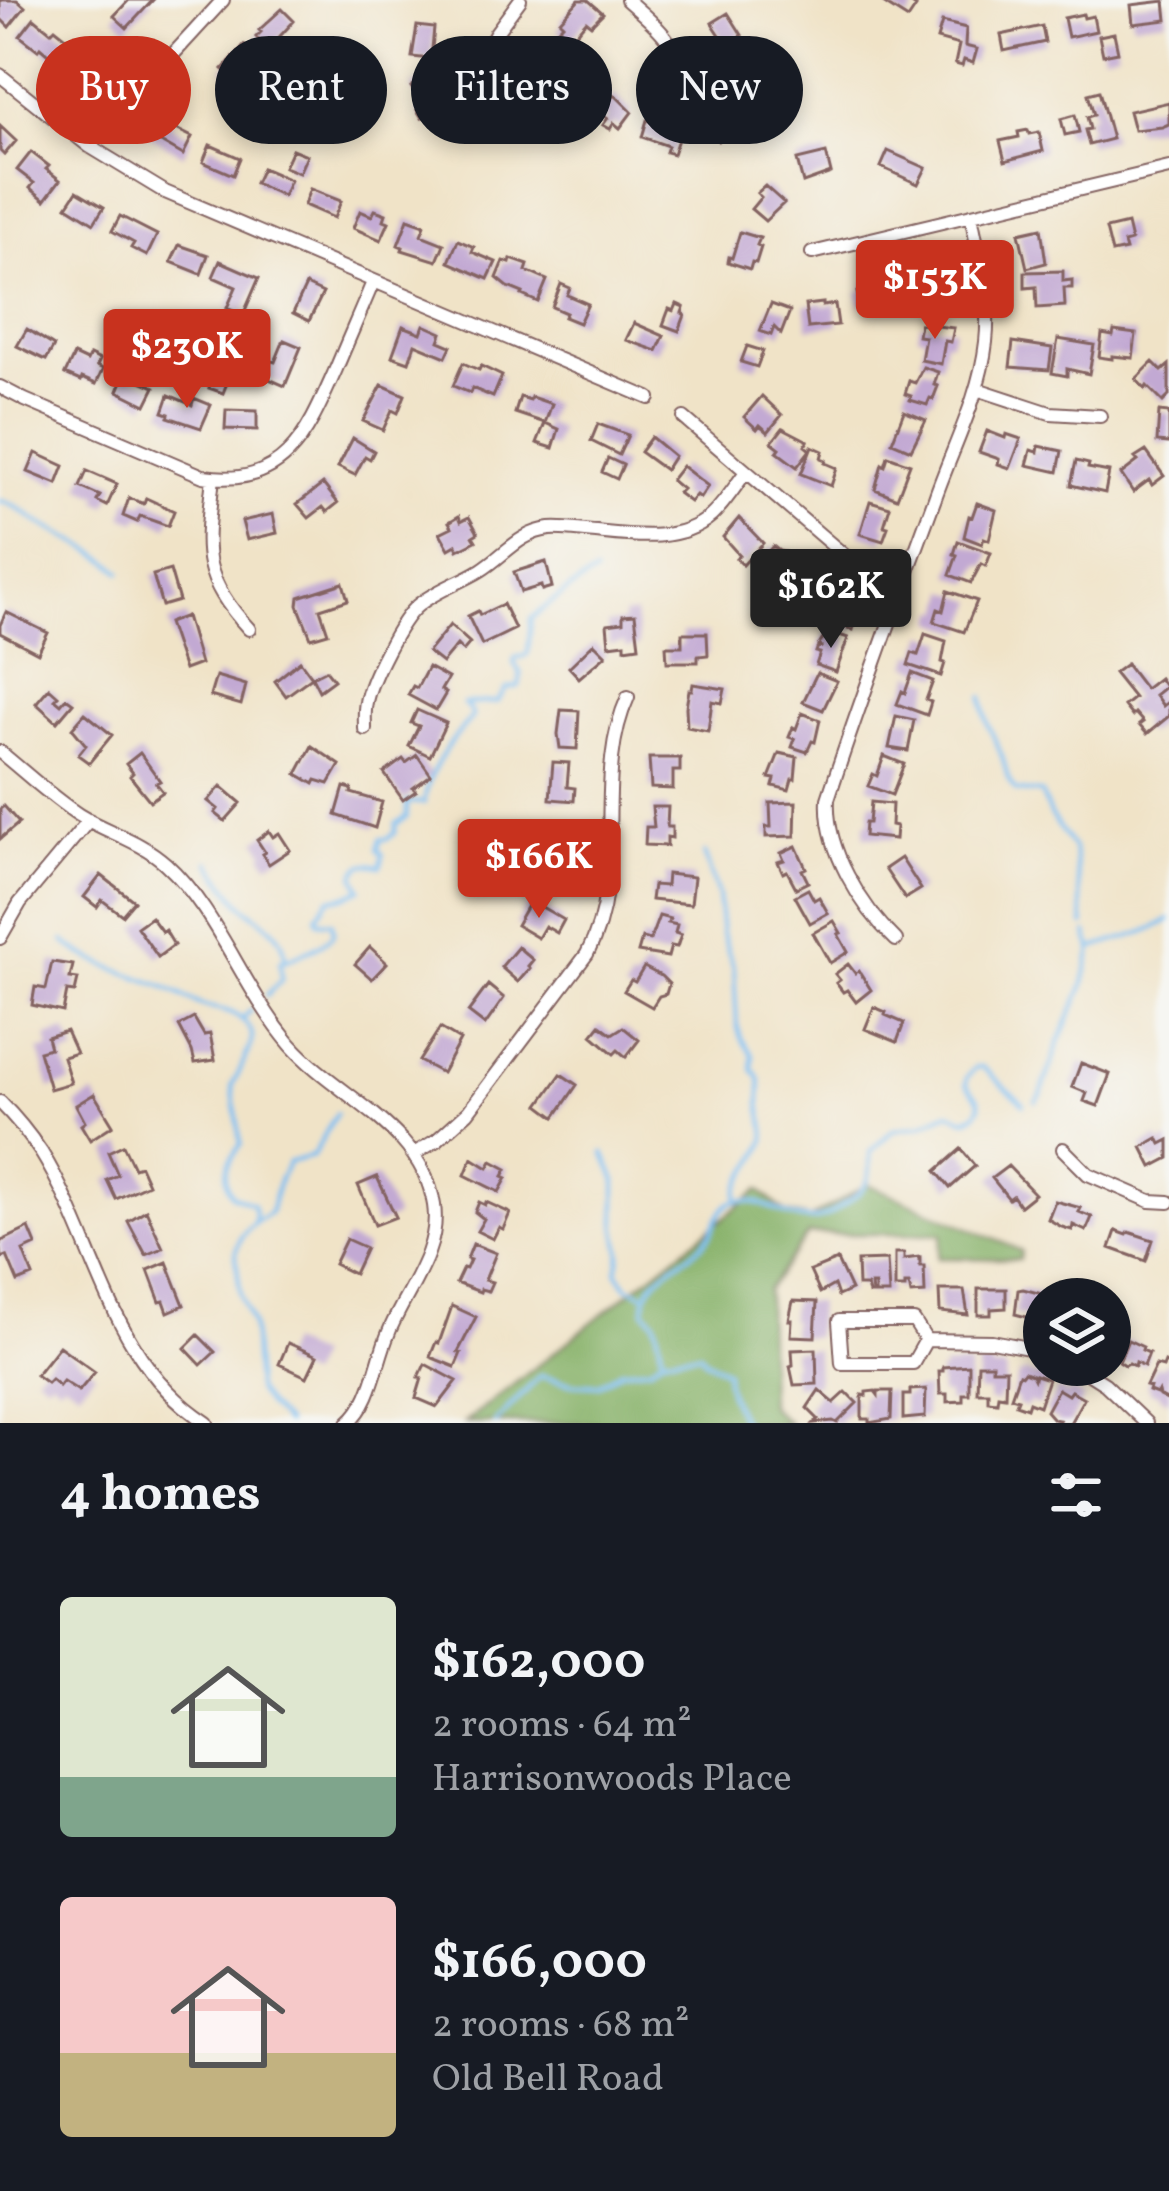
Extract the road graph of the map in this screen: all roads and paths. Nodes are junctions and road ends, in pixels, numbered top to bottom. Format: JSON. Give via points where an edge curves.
{"nodes":[{"id":1,"x":223,"y":0,"type":"edge"},
{"id":2,"x":520,"y":0,"type":"edge"},
{"id":3,"x":627,"y":0,"type":"edge"},
{"id":4,"x":494,"y":36,"type":"edge"},
{"id":5,"x":667,"y":36,"type":"edge"},
{"id":6,"x":0,"y":75,"type":"edge"},
{"id":7,"x":89,"y":146,"type":"junction"},
{"id":8,"x":1169,"y":168,"type":"edge"},
{"id":9,"x":971,"y":215,"type":"junction"},
{"id":10,"x":812,"y":254,"type":"dead end"},
{"id":11,"x":373,"y":282,"type":"junction"},
{"id":12,"x":0,"y":387,"type":"edge"},
{"id":13,"x":976,"y":389,"type":"junction"},
{"id":14,"x":650,"y":398,"type":"dead end"},
{"id":15,"x":1100,"y":416,"type":"dead end"},
{"id":16,"x":684,"y":418,"type":"dead end"},
{"id":17,"x":745,"y":473,"type":"junction"},
{"id":18,"x":213,"y":477,"type":"junction"},
{"id":19,"x":902,"y":589,"type":"junction"},
{"id":20,"x":249,"y":629,"type":"dead end"},
{"id":21,"x":628,"y":697,"type":"dead end"},
{"id":22,"x":365,"y":729,"type":"dead end"},
{"id":23,"x":0,"y":752,"type":"edge"},
{"id":24,"x":89,"y":820,"type":"junction"},
{"id":25,"x":0,"y":938,"type":"edge"},
{"id":26,"x":896,"y":940,"type":"dead end"},
{"id":27,"x":0,"y":1102,"type":"edge"},
{"id":28,"x":1063,"y":1149,"type":"dead end"},
{"id":29,"x":414,"y":1154,"type":"junction"},
{"id":30,"x":1169,"y":1202,"type":"edge"},
{"id":31,"x":926,"y":1340,"type":"junction"},
{"id":32,"x":1023,"y":1348,"type":"edge"},
{"id":33,"x":1107,"y":1386,"type":"edge"},
{"id":34,"x":207,"y":1423,"type":"edge"},
{"id":35,"x":348,"y":1423,"type":"edge"},
{"id":36,"x":1146,"y":1423,"type":"edge"}],
"edges":[{"from":1,"to":7,"type":"street"},
{"from":2,"to":4,"type":"street"},
{"from":3,"to":5,"type":"street"},
{"from":6,"to":7,"type":"street"},
{"from":7,"to":11,"type":"street","via":[[165,192]]},
{"from":8,"to":9,"type":"street"},
{"from":9,"to":10,"type":"street"},
{"from":9,"to":13,"type":"street","via":[[987,317]]},
{"from":11,"to":14,"type":"street"},
{"from":11,"to":18,"type":"street","via":[[300,442],[268,468]]},
{"from":12,"to":18,"type":"street"},
{"from":13,"to":15,"type":"street","via":[[1050,413]]},
{"from":13,"to":19,"type":"street"},
{"from":16,"to":17,"type":"street"},
{"from":17,"to":19,"type":"street","via":[[852,562]]},
{"from":17,"to":22,"type":"street","via":[[699,525],[645,537],[531,533],[428,598],[407,616],[382,663],[366,701]]},
{"from":18,"to":20,"type":"street","via":[[209,568]]},
{"from":19,"to":26,"type":"street","via":[[827,814],[863,902]]},
{"from":21,"to":29,"type":"street","via":[[614,733],[605,904],[595,940],[468,1112]]},
{"from":23,"to":24,"type":"street"},
{"from":24,"to":25,"type":"street"},
{"from":24,"to":29,"type":"street","via":[[170,867],[294,1048]]},
{"from":27,"to":34,"type":"street","via":[[40,1149],[135,1352],[170,1395]]},
{"from":28,"to":30,"type":"street","via":[[1088,1174]]},
{"from":29,"to":35,"type":"street","via":[[433,1201],[432,1242],[363,1407]]},
{"from":31,"to":31,"type":"street","via":[[913,1363],[842,1363],[839,1322],[914,1322]]},
{"from":31,"to":32,"type":"street"},
{"from":33,"to":36,"type":"street"}]}
